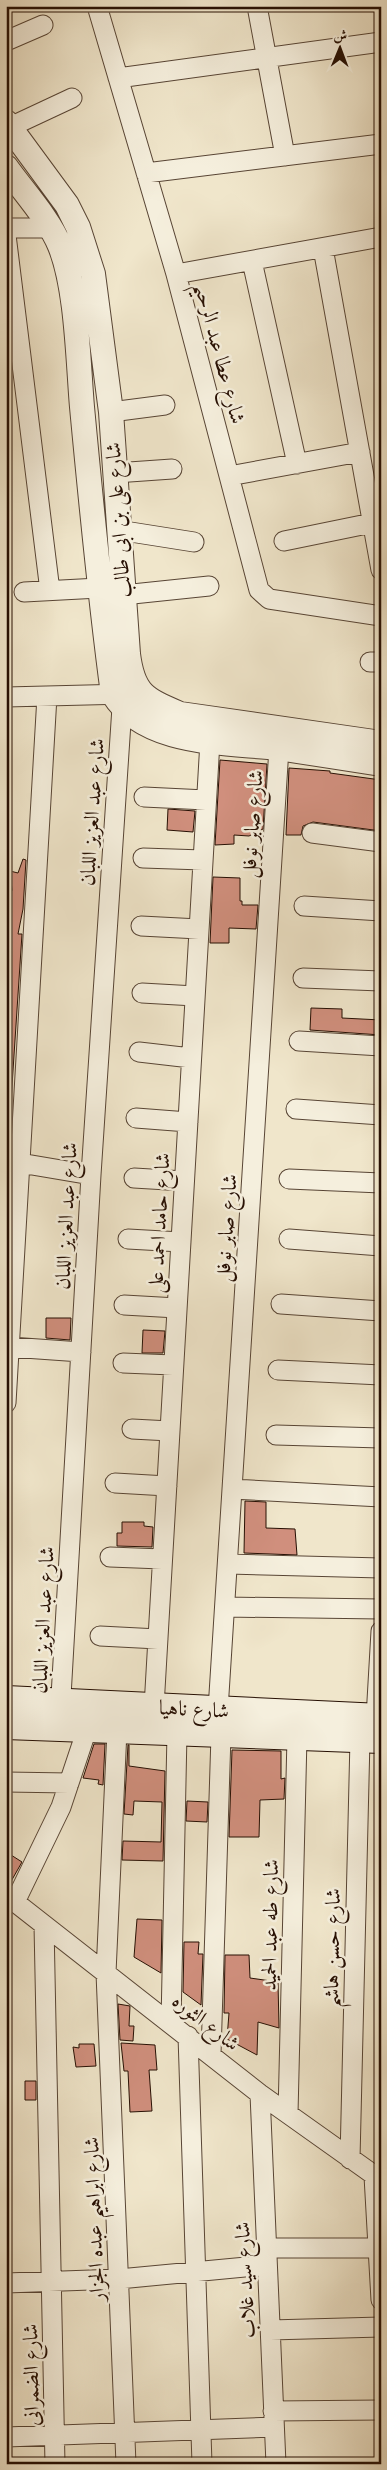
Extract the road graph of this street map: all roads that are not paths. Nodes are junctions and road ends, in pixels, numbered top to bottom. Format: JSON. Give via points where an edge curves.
{"nodes":[{"id":1,"x":97,"y":6,"type":"edge"},
{"id":2,"x":257,"y":6,"type":"edge"},
{"id":3,"x":43,"y":25,"type":"dead end"},
{"id":4,"x":6,"y":41,"type":"edge"},
{"id":5,"x":381,"y":42,"type":"edge"},
{"id":6,"x":267,"y":58,"type":"junction"},
{"id":7,"x":118,"y":78,"type":"junction"},
{"id":8,"x":72,"y":98,"type":"dead end"},
{"id":9,"x":8,"y":124,"type":"edge"},
{"id":10,"x":381,"y":144,"type":"edge"},
{"id":11,"x":285,"y":156,"type":"junction"},
{"id":12,"x":146,"y":173,"type":"junction"},
{"id":13,"x":10,"y":177,"type":"edge"},
{"id":14,"x":6,"y":228,"type":"edge"},
{"id":15,"x":50,"y":228,"type":"junction"},
{"id":16,"x":6,"y":235,"type":"edge"},
{"id":17,"x":381,"y":237,"type":"edge"},
{"id":18,"x":323,"y":248,"type":"junction"},
{"id":19,"x":252,"y":261,"type":"junction"},
{"id":20,"x":176,"y":274,"type":"junction"},
{"id":21,"x":165,"y":405,"type":"dead end"},
{"id":22,"x":111,"y":412,"type":"junction"},
{"id":23,"x":360,"y":452,"type":"junction"},
{"id":24,"x":297,"y":464,"type":"junction"},
{"id":25,"x":172,"y":469,"type":"dead end"},
{"id":26,"x":115,"y":473,"type":"junction"},
{"id":27,"x":229,"y":476,"type":"junction"},
{"id":28,"x":372,"y":523,"type":"junction"},
{"id":29,"x":118,"y":530,"type":"junction"},
{"id":30,"x":284,"y":541,"type":"dead end"},
{"id":31,"x":194,"y":542,"type":"dead end"},
{"id":32,"x":381,"y":570,"type":"edge"},
{"id":33,"x":210,"y":586,"type":"dead end"},
{"id":34,"x":99,"y":588,"type":"junction"},
{"id":35,"x":50,"y":591,"type":"junction"},
{"id":36,"x":24,"y":592,"type":"dead end"},
{"id":37,"x":123,"y":595,"type":"junction"},
{"id":38,"x":381,"y":616,"type":"edge"},
{"id":39,"x":141,"y":693,"type":"junction"},
{"id":40,"x":47,"y":696,"type":"junction"},
{"id":41,"x":6,"y":697,"type":"edge"},
{"id":42,"x":118,"y":700,"type":"junction"},
{"id":43,"x":210,"y":741,"type":"junction"},
{"id":44,"x":381,"y":743,"type":"edge"},
{"id":45,"x":279,"y":748,"type":"junction"},
{"id":46,"x":381,"y":764,"type":"edge"},
{"id":47,"x":144,"y":797,"type":"dead end"},
{"id":48,"x":206,"y":800,"type":"junction"},
{"id":49,"x":312,"y":833,"type":"dead end"},
{"id":50,"x":381,"y":842,"type":"edge"},
{"id":51,"x":143,"y":858,"type":"dead end"},
{"id":52,"x":203,"y":860,"type":"junction"},
{"id":53,"x":304,"y":906,"type":"dead end"},
{"id":54,"x":381,"y":911,"type":"edge"},
{"id":55,"x":141,"y":926,"type":"dead end"},
{"id":56,"x":199,"y":929,"type":"junction"},
{"id":57,"x":303,"y":978,"type":"dead end"},
{"id":58,"x":381,"y":981,"type":"edge"},
{"id":59,"x":142,"y":993,"type":"dead end"},
{"id":60,"x":195,"y":996,"type":"junction"},
{"id":61,"x":299,"y":1041,"type":"dead end"},
{"id":62,"x":381,"y":1046,"type":"edge"},
{"id":63,"x":139,"y":1052,"type":"dead end"},
{"id":64,"x":191,"y":1058,"type":"junction"},
{"id":65,"x":296,"y":1109,"type":"dead end"},
{"id":66,"x":381,"y":1115,"type":"edge"},
{"id":67,"x":136,"y":1118,"type":"dead end"},
{"id":68,"x":188,"y":1122,"type":"junction"},
{"id":69,"x":20,"y":1163,"type":"junction"},
{"id":70,"x":91,"y":1174,"type":"junction"},
{"id":71,"x":134,"y":1178,"type":"dead end"},
{"id":72,"x":289,"y":1179,"type":"dead end"},
{"id":73,"x":184,"y":1180,"type":"junction"},
{"id":74,"x":381,"y":1183,"type":"edge"},
{"id":75,"x":128,"y":1239,"type":"dead end"},
{"id":76,"x":289,"y":1239,"type":"dead end"},
{"id":77,"x":181,"y":1242,"type":"junction"},
{"id":78,"x":381,"y":1246,"type":"edge"},
{"id":79,"x":282,"y":1304,"type":"dead end"},
{"id":80,"x":124,"y":1305,"type":"dead end"},
{"id":81,"x":177,"y":1308,"type":"junction"},
{"id":82,"x":381,"y":1312,"type":"edge"},
{"id":83,"x":10,"y":1347,"type":"junction"},
{"id":84,"x":81,"y":1352,"type":"junction"},
{"id":85,"x":123,"y":1363,"type":"dead end"},
{"id":86,"x":174,"y":1365,"type":"junction"},
{"id":87,"x":278,"y":1370,"type":"dead end"},
{"id":88,"x":381,"y":1375,"type":"edge"},
{"id":89,"x":6,"y":1403,"type":"edge"},
{"id":90,"x":132,"y":1430,"type":"dead end"},
{"id":91,"x":170,"y":1431,"type":"junction"},
{"id":92,"x":276,"y":1435,"type":"dead end"},
{"id":93,"x":381,"y":1438,"type":"edge"},
{"id":94,"x":114,"y":1484,"type":"dead end"},
{"id":95,"x":167,"y":1486,"type":"junction"},
{"id":96,"x":232,"y":1489,"type":"junction"},
{"id":97,"x":381,"y":1497,"type":"edge"},
{"id":98,"x":110,"y":1557,"type":"dead end"},
{"id":99,"x":162,"y":1559,"type":"junction"},
{"id":100,"x":228,"y":1564,"type":"junction"},
{"id":101,"x":381,"y":1568,"type":"edge"},
{"id":102,"x":225,"y":1607,"type":"junction"},
{"id":103,"x":381,"y":1609,"type":"edge"},
{"id":104,"x":381,"y":1632,"type":"edge"},
{"id":105,"x":100,"y":1636,"type":"dead end"},
{"id":106,"x":158,"y":1639,"type":"junction"},
{"id":107,"x":6,"y":1700,"type":"edge"},
{"id":108,"x":154,"y":1707,"type":"junction"},
{"id":109,"x":60,"y":1715,"type":"junction"},
{"id":110,"x":220,"y":1722,"type":"junction"},
{"id":111,"x":6,"y":1725,"type":"edge"},
{"id":112,"x":374,"y":1728,"type":"edge"},
{"id":113,"x":87,"y":1729,"type":"junction"},
{"id":114,"x":116,"y":1730,"type":"junction"},
{"id":115,"x":177,"y":1733,"type":"junction"},
{"id":116,"x":297,"y":1737,"type":"junction"},
{"id":117,"x":6,"y":1782,"type":"edge"},
{"id":118,"x":69,"y":1783,"type":"junction"},
{"id":119,"x":11,"y":1899,"type":"edge"},
{"id":120,"x":44,"y":1925,"type":"junction"},
{"id":121,"x":106,"y":1973,"type":"junction"},
{"id":122,"x":170,"y":2023,"type":"junction"},
{"id":123,"x":188,"y":2036,"type":"junction"},
{"id":124,"x":210,"y":2054,"type":"junction"},
{"id":125,"x":260,"y":2094,"type":"junction"},
{"id":126,"x":288,"y":2114,"type":"junction"},
{"id":127,"x":350,"y":2159,"type":"junction"},
{"id":128,"x":378,"y":2178,"type":"edge"},
{"id":129,"x":379,"y":2248,"type":"edge"},
{"id":130,"x":267,"y":2256,"type":"junction"},
{"id":131,"x":195,"y":2272,"type":"junction"},
{"id":132,"x":119,"y":2279,"type":"junction"},
{"id":133,"x":51,"y":2281,"type":"junction"},
{"id":134,"x":6,"y":2283,"type":"edge"},
{"id":135,"x":381,"y":2300,"type":"edge"},
{"id":136,"x":381,"y":2327,"type":"edge"},
{"id":137,"x":270,"y":2330,"type":"junction"},
{"id":138,"x":381,"y":2410,"type":"edge"},
{"id":139,"x":274,"y":2419,"type":"junction"},
{"id":140,"x":201,"y":2430,"type":"junction"},
{"id":141,"x":125,"y":2433,"type":"junction"},
{"id":142,"x":54,"y":2436,"type":"junction"},
{"id":143,"x":6,"y":2437,"type":"edge"},
{"id":144,"x":55,"y":2464,"type":"edge"},
{"id":145,"x":126,"y":2464,"type":"edge"},
{"id":146,"x":202,"y":2464,"type":"edge"},
{"id":147,"x":276,"y":2464,"type":"edge"}],
"edges":[{"from":1,"to":7,"type":"street","name":"شارع عطا عبد الرحيم"},
{"from":2,"to":6,"type":"street"},
{"from":3,"to":4,"type":"street"},
{"from":5,"to":6,"type":"street"},
{"from":6,"to":7,"type":"street"},
{"from":6,"to":11,"type":"street"},
{"from":7,"to":12,"type":"street","name":"شارع عطا عبد الرحيم"},
{"from":8,"to":9,"type":"street"},
{"from":9,"to":22,"type":"street","name":"شارع على بن ابى طالب","via":[[67,205],[87,250]]},
{"from":10,"to":11,"type":"street"},
{"from":11,"to":12,"type":"street"},
{"from":12,"to":20,"type":"street","name":"شارع عطا عبد الرحيم"},
{"from":13,"to":15,"type":"street","name":"شارع على بن ابى طالب"},
{"from":14,"to":15,"type":"street"},
{"from":15,"to":34,"type":"street","name":"شارع على بن ابى طالب","via":[[60,245],[69,283]]},
{"from":16,"to":35,"type":"street"},
{"from":17,"to":18,"type":"street"},
{"from":18,"to":19,"type":"street"},
{"from":18,"to":23,"type":"street"},
{"from":19,"to":20,"type":"street"},
{"from":19,"to":24,"type":"street"},
{"from":20,"to":27,"type":"street","name":"شارع عطا عبد الرحيم"},
{"from":21,"to":22,"type":"street"},
{"from":22,"to":26,"type":"street","name":"شارع على بن ابى طالب"},
{"from":23,"to":24,"type":"street"},
{"from":23,"to":28,"type":"street"},
{"from":24,"to":27,"type":"street"},
{"from":25,"to":26,"type":"street"},
{"from":26,"to":29,"type":"street","name":"شارع على بن ابى طالب"},
{"from":27,"to":38,"type":"street","name":"شارع عطا عبد الرحيم","via":[[263,596]]},
{"from":28,"to":30,"type":"street"},
{"from":28,"to":32,"type":"street"},
{"from":29,"to":31,"type":"street"},
{"from":29,"to":37,"type":"street","name":"شارع على بن ابى طالب"},
{"from":33,"to":37,"type":"street"},
{"from":34,"to":35,"type":"street"},
{"from":34,"to":42,"type":"street","name":"شارع على بن ابى طالب"},
{"from":35,"to":36,"type":"street"},
{"from":37,"to":39,"type":"street","name":"شارع على بن ابى طالب","via":[[130,668]]},
{"from":39,"to":42,"type":"street"},
{"from":39,"to":44,"type":"street","via":[[156,704],[180,714]]},
{"from":40,"to":41,"type":"street"},
{"from":40,"to":42,"type":"street"},
{"from":40,"to":69,"type":"street"},
{"from":42,"to":43,"type":"street","via":[[144,723],[163,731]]},
{"from":42,"to":70,"type":"street","name":"شارع عبد العزيز اللبان"},
{"from":43,"to":45,"type":"street"},
{"from":43,"to":48,"type":"street","name":"شارع حامد احمد على"},
{"from":45,"to":46,"type":"street"},
{"from":45,"to":96,"type":"street","name":"شارع صابر نوفل"},
{"from":47,"to":48,"type":"street"},
{"from":48,"to":52,"type":"street","name":"شارع حامد احمد على"},
{"from":49,"to":50,"type":"street"},
{"from":51,"to":52,"type":"street"},
{"from":52,"to":56,"type":"street","name":"شارع حامد احمد على"},
{"from":53,"to":54,"type":"street"},
{"from":55,"to":56,"type":"street"},
{"from":56,"to":60,"type":"street","name":"شارع حامد احمد على"},
{"from":57,"to":58,"type":"street"},
{"from":59,"to":60,"type":"street"},
{"from":60,"to":64,"type":"street","name":"شارع حامد احمد على"},
{"from":61,"to":62,"type":"street"},
{"from":63,"to":64,"type":"street"},
{"from":64,"to":68,"type":"street","name":"شارع حامد احمد على"},
{"from":65,"to":66,"type":"street"},
{"from":67,"to":68,"type":"street"},
{"from":68,"to":73,"type":"street","name":"شارع حامد احمد على"},
{"from":69,"to":70,"type":"street"},
{"from":69,"to":83,"type":"street"},
{"from":70,"to":84,"type":"street","name":"شارع عبد العزيز اللبان"},
{"from":71,"to":73,"type":"street"},
{"from":72,"to":74,"type":"street"},
{"from":73,"to":77,"type":"street","name":"شارع حامد احمد على"},
{"from":75,"to":77,"type":"street"},
{"from":76,"to":78,"type":"street"},
{"from":77,"to":81,"type":"street","name":"شارع حامد احمد على"},
{"from":79,"to":82,"type":"street"},
{"from":80,"to":81,"type":"street"},
{"from":81,"to":86,"type":"street","name":"شارع حامد احمد على"},
{"from":83,"to":84,"type":"street"},
{"from":83,"to":89,"type":"street"},
{"from":84,"to":109,"type":"street","name":"شارع عبد العزيز اللبان"},
{"from":85,"to":86,"type":"street"},
{"from":86,"to":91,"type":"street","name":"شارع حامد احمد على"},
{"from":87,"to":88,"type":"street"},
{"from":90,"to":91,"type":"street"},
{"from":91,"to":95,"type":"street","name":"شارع حامد احمد على"},
{"from":92,"to":93,"type":"street"},
{"from":94,"to":95,"type":"street"},
{"from":95,"to":99,"type":"street","name":"شارع حامد احمد على"},
{"from":96,"to":97,"type":"street"},
{"from":96,"to":100,"type":"street","name":"شارع صابر نوفل"},
{"from":98,"to":99,"type":"street"},
{"from":99,"to":106,"type":"street","name":"شارع حامد احمد على"},
{"from":100,"to":101,"type":"street"},
{"from":100,"to":102,"type":"street","name":"شارع صابر نوفل"},
{"from":102,"to":103,"type":"street"},
{"from":102,"to":110,"type":"street","name":"شارع صابر نوفل"},
{"from":104,"to":112,"type":"street","name":"شارع حسن هاشم"},
{"from":105,"to":106,"type":"street"},
{"from":106,"to":108,"type":"street","name":"شارع حامد احمد على"},
{"from":107,"to":109,"type":"main road","name":"شارع ناهيا"},
{"from":108,"to":109,"type":"main road","name":"شارع ناهيا"},
{"from":108,"to":110,"type":"main road","name":"شارع ناهيا"},
{"from":109,"to":111,"type":"main road","name":"شارع ناهيا"},
{"from":109,"to":113,"type":"main road","name":"شارع ناهيا"},
{"from":110,"to":112,"type":"main road","name":"شارع ناهيا"},
{"from":110,"to":115,"type":"main road","name":"شارع ناهيا"},
{"from":110,"to":116,"type":"main road","name":"شارع ناهيا"},
{"from":110,"to":124,"type":"street","name":"شارع صابر نوفل"},
{"from":112,"to":116,"type":"main road","name":"شارع ناهيا"},
{"from":112,"to":127,"type":"street","name":"شارع حسن هاشم"},
{"from":113,"to":114,"type":"main road","name":"شارع ناهيا"},
{"from":113,"to":118,"type":"street"},
{"from":114,"to":115,"type":"main road","name":"شارع ناهيا"},
{"from":114,"to":121,"type":"street","name":"شارع ابراهيم عبده الجزار"},
{"from":115,"to":122,"type":"street"},
{"from":116,"to":126,"type":"street","name":"شارع طه عبد الحميد"},
{"from":117,"to":118,"type":"street"},
{"from":118,"to":119,"type":"street","via":[[61,1807]]},
{"from":119,"to":120,"type":"street","name":"شارع الثوره"},
{"from":120,"to":121,"type":"street","name":"شارع الثوره"},
{"from":120,"to":133,"type":"street","name":"شارع الضمرانى"},
{"from":121,"to":122,"type":"street","name":"شارع الثوره"},
{"from":121,"to":132,"type":"street","name":"شارع ابراهيم عبده الجزار"},
{"from":122,"to":123,"type":"street","name":"شارع الثوره"},
{"from":123,"to":124,"type":"street","name":"شارع الثوره"},
{"from":123,"to":131,"type":"street"},
{"from":124,"to":125,"type":"street","name":"شارع الثوره"},
{"from":125,"to":126,"type":"street","name":"شارع الثوره"},
{"from":125,"to":130,"type":"street","name":"شارع سيد غلاب"},
{"from":126,"to":127,"type":"street","name":"شارع الثوره"},
{"from":127,"to":128,"type":"street","name":"شارع الثوره"},
{"from":128,"to":129,"type":"street"},
{"from":129,"to":130,"type":"street"},
{"from":129,"to":135,"type":"street"},
{"from":130,"to":131,"type":"street"},
{"from":130,"to":137,"type":"street","name":"شارع سيد غلاب"},
{"from":131,"to":132,"type":"street"},
{"from":131,"to":140,"type":"street"},
{"from":132,"to":133,"type":"street"},
{"from":132,"to":141,"type":"street","name":"شارع ابراهيم عبده الجزار"},
{"from":133,"to":134,"type":"street"},
{"from":133,"to":142,"type":"street","name":"شارع الضمرانى"},
{"from":136,"to":137,"type":"street"},
{"from":137,"to":139,"type":"street","name":"شارع سيد غلاب"},
{"from":138,"to":139,"type":"street"},
{"from":139,"to":140,"type":"street"},
{"from":139,"to":147,"type":"street","name":"شارع سيد غلاب"},
{"from":140,"to":141,"type":"street"},
{"from":140,"to":146,"type":"street"},
{"from":141,"to":142,"type":"street"},
{"from":141,"to":145,"type":"street","name":"شارع ابراهيم عبده الجزار"},
{"from":142,"to":143,"type":"street"},
{"from":142,"to":144,"type":"street","name":"شارع الضمرانى"}]}
